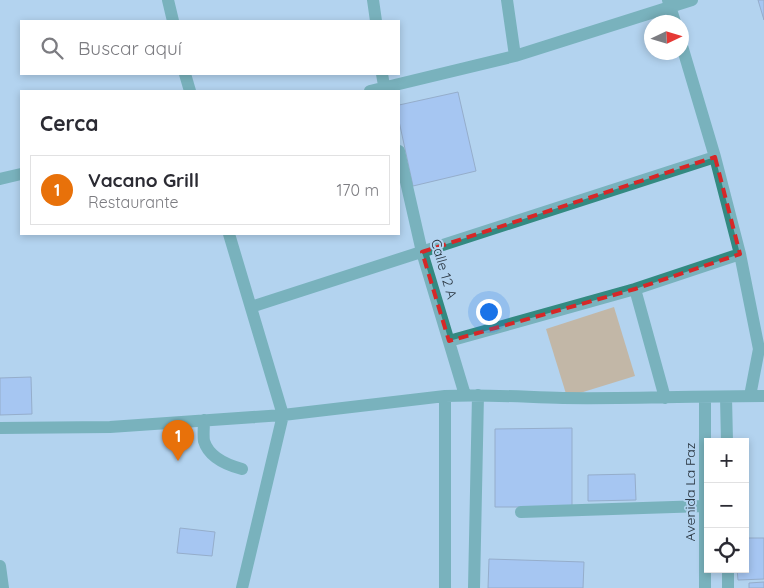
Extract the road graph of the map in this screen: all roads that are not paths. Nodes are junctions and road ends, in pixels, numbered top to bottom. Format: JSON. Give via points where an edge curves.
{"nodes":[{"id":1,"x":168,"y":0,"type":"edge"},
{"id":2,"x":373,"y":0,"type":"edge"},
{"id":3,"x":507,"y":0,"type":"edge"},
{"id":4,"x":692,"y":0,"type":"edge"},
{"id":5,"x":669,"y":3,"type":"edge"},
{"id":6,"x":173,"y":20,"type":"edge"},
{"id":7,"x":376,"y":20,"type":"edge"},
{"id":8,"x":516,"y":56,"type":"junction"},
{"id":9,"x":686,"y":60,"type":"edge"},
{"id":10,"x":185,"y":75,"type":"edge"},
{"id":11,"x":382,"y":75,"type":"edge"},
{"id":12,"x":190,"y":90,"type":"edge"},
{"id":13,"x":384,"y":90,"type":"edge"},
{"id":14,"x":400,"y":155,"type":"edge"},
{"id":15,"x":715,"y":157,"type":"junction"},
{"id":16,"x":20,"y":174,"type":"edge"},
{"id":17,"x":0,"y":179,"type":"edge"},
{"id":18,"x":229,"y":235,"type":"edge"},
{"id":19,"x":422,"y":252,"type":"junction"},
{"id":20,"x":740,"y":254,"type":"junction"},
{"id":21,"x":635,"y":290,"type":"junction"},
{"id":22,"x":251,"y":307,"type":"junction"},
{"id":23,"x":449,"y":342,"type":"junction"},
{"id":24,"x":762,"y":346,"type":"edge"},
{"id":25,"x":465,"y":395,"type":"junction"},
{"id":26,"x":478,"y":395,"type":"junction"},
{"id":27,"x":445,"y":396,"type":"junction"},
{"id":28,"x":750,"y":396,"type":"junction"},
{"id":29,"x":764,"y":396,"type":"edge"},
{"id":30,"x":705,"y":397,"type":"junction"},
{"id":31,"x":726,"y":397,"type":"junction"},
{"id":32,"x":665,"y":398,"type":"junction"},
{"id":33,"x":282,"y":415,"type":"junction"},
{"id":34,"x":204,"y":420,"type":"junction"},
{"id":35,"x":0,"y":428,"type":"edge"},
{"id":36,"x":727,"y":438,"type":"edge"},
{"id":37,"x":242,"y":469,"type":"dead end"},
{"id":38,"x":704,"y":483,"type":"edge"},
{"id":39,"x":704,"y":506,"type":"edge"},
{"id":40,"x":521,"y":512,"type":"dead end"},
{"id":41,"x":704,"y":528,"type":"edge"},
{"id":42,"x":0,"y":566,"type":"edge"},
{"id":43,"x":728,"y":573,"type":"edge"},
{"id":44,"x":3,"y":588,"type":"edge"},
{"id":45,"x":242,"y":588,"type":"edge"},
{"id":46,"x":445,"y":588,"type":"edge"},
{"id":47,"x":474,"y":588,"type":"edge"},
{"id":48,"x":705,"y":588,"type":"edge"},
{"id":49,"x":728,"y":588,"type":"edge"}],
"edges":[{"from":1,"to":6,"type":"street"},
{"from":2,"to":7,"type":"street"},
{"from":3,"to":8,"type":"street"},
{"from":4,"to":5,"type":"street"},
{"from":5,"to":8,"type":"street"},
{"from":8,"to":13,"type":"street"},
{"from":9,"to":15,"type":"street"},
{"from":10,"to":12,"type":"street"},
{"from":11,"to":13,"type":"street"},
{"from":14,"to":19,"type":"street","name":"Calle 12 A"},
{"from":15,"to":19,"type":"street"},
{"from":15,"to":20,"type":"street"},
{"from":16,"to":17,"type":"street"},
{"from":18,"to":22,"type":"street"},
{"from":19,"to":22,"type":"street"},
{"from":19,"to":23,"type":"street","name":"Calle 12 A"},
{"from":20,"to":21,"type":"street"},
{"from":20,"to":24,"type":"street"},
{"from":21,"to":23,"type":"street"},
{"from":21,"to":32,"type":"street"},
{"from":22,"to":33,"type":"street"},
{"from":23,"to":25,"type":"street","name":"Calle 12 A"},
{"from":24,"to":28,"type":"street"},
{"from":25,"to":26,"type":"street"},
{"from":25,"to":27,"type":"street"},
{"from":26,"to":32,"type":"street"},
{"from":26,"to":47,"type":"street"},
{"from":27,"to":33,"type":"street"},
{"from":27,"to":46,"type":"street"},
{"from":28,"to":29,"type":"street"},
{"from":28,"to":31,"type":"street"},
{"from":30,"to":31,"type":"street"},
{"from":30,"to":32,"type":"street"},
{"from":30,"to":38,"type":"street","name":"Avenida La Paz"},
{"from":31,"to":36,"type":"street"},
{"from":33,"to":34,"type":"street"},
{"from":33,"to":45,"type":"street"},
{"from":34,"to":35,"type":"street","via":[[110,427]]},
{"from":34,"to":37,"type":"street","via":[[204,441],[211,454]]},
{"from":39,"to":40,"type":"street"},
{"from":41,"to":48,"type":"street","name":"Avenida La Paz"},
{"from":42,"to":44,"type":"street"},
{"from":43,"to":49,"type":"street"}]}
